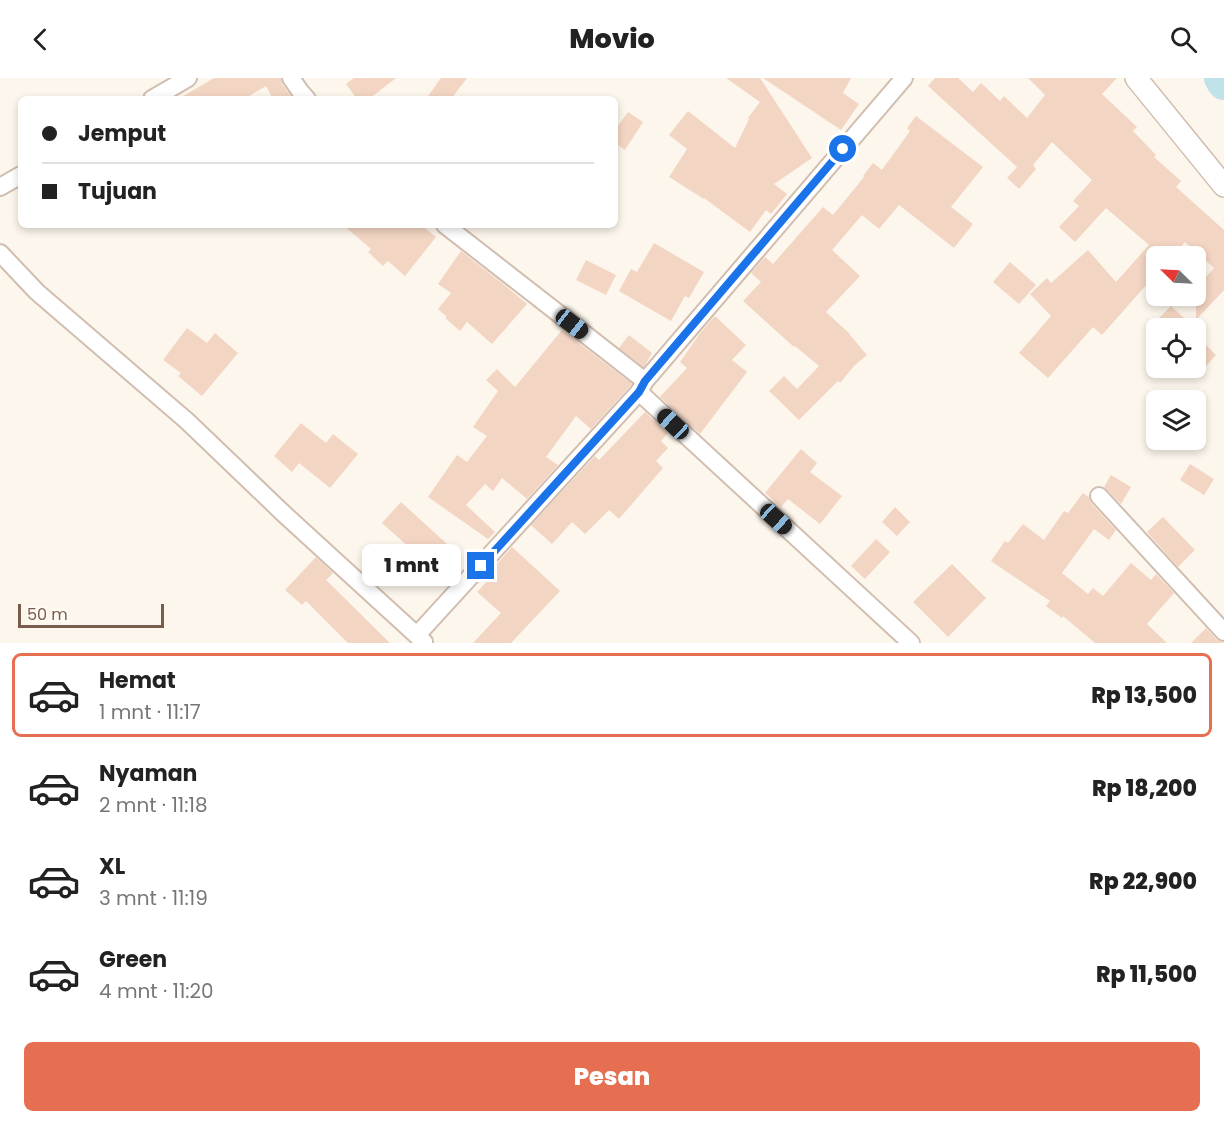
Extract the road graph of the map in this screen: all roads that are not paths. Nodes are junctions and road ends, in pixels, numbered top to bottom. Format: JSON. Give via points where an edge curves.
{"nodes":[{"id":1,"x":188,"y":78,"type":"edge"},
{"id":2,"x":291,"y":78,"type":"edge"},
{"id":3,"x":904,"y":78,"type":"edge"},
{"id":4,"x":1136,"y":78,"type":"edge"},
{"id":5,"x":157,"y":96,"type":"edge"},
{"id":6,"x":304,"y":96,"type":"edge"},
{"id":7,"x":18,"y":177,"type":"edge"},
{"id":8,"x":1224,"y":186,"type":"edge"},
{"id":9,"x":0,"y":187,"type":"edge"},
{"id":10,"x":449,"y":228,"type":"edge"},
{"id":11,"x":0,"y":253,"type":"edge"},
{"id":12,"x":642,"y":387,"type":"junction"},
{"id":13,"x":1099,"y":495,"type":"dead end"},
{"id":14,"x":1224,"y":632,"type":"edge"},
{"id":15,"x":421,"y":639,"type":"edge"},
{"id":16,"x":911,"y":643,"type":"edge"}],
"edges":[{"from":1,"to":5,"type":"street"},
{"from":2,"to":6,"type":"street"},
{"from":3,"to":12,"type":"street"},
{"from":4,"to":8,"type":"street"},
{"from":7,"to":9,"type":"street"},
{"from":10,"to":12,"type":"street"},
{"from":11,"to":15,"type":"street","via":[[37,292],[187,421]]},
{"from":12,"to":15,"type":"street"},
{"from":12,"to":16,"type":"street"},
{"from":13,"to":14,"type":"street"}]}
